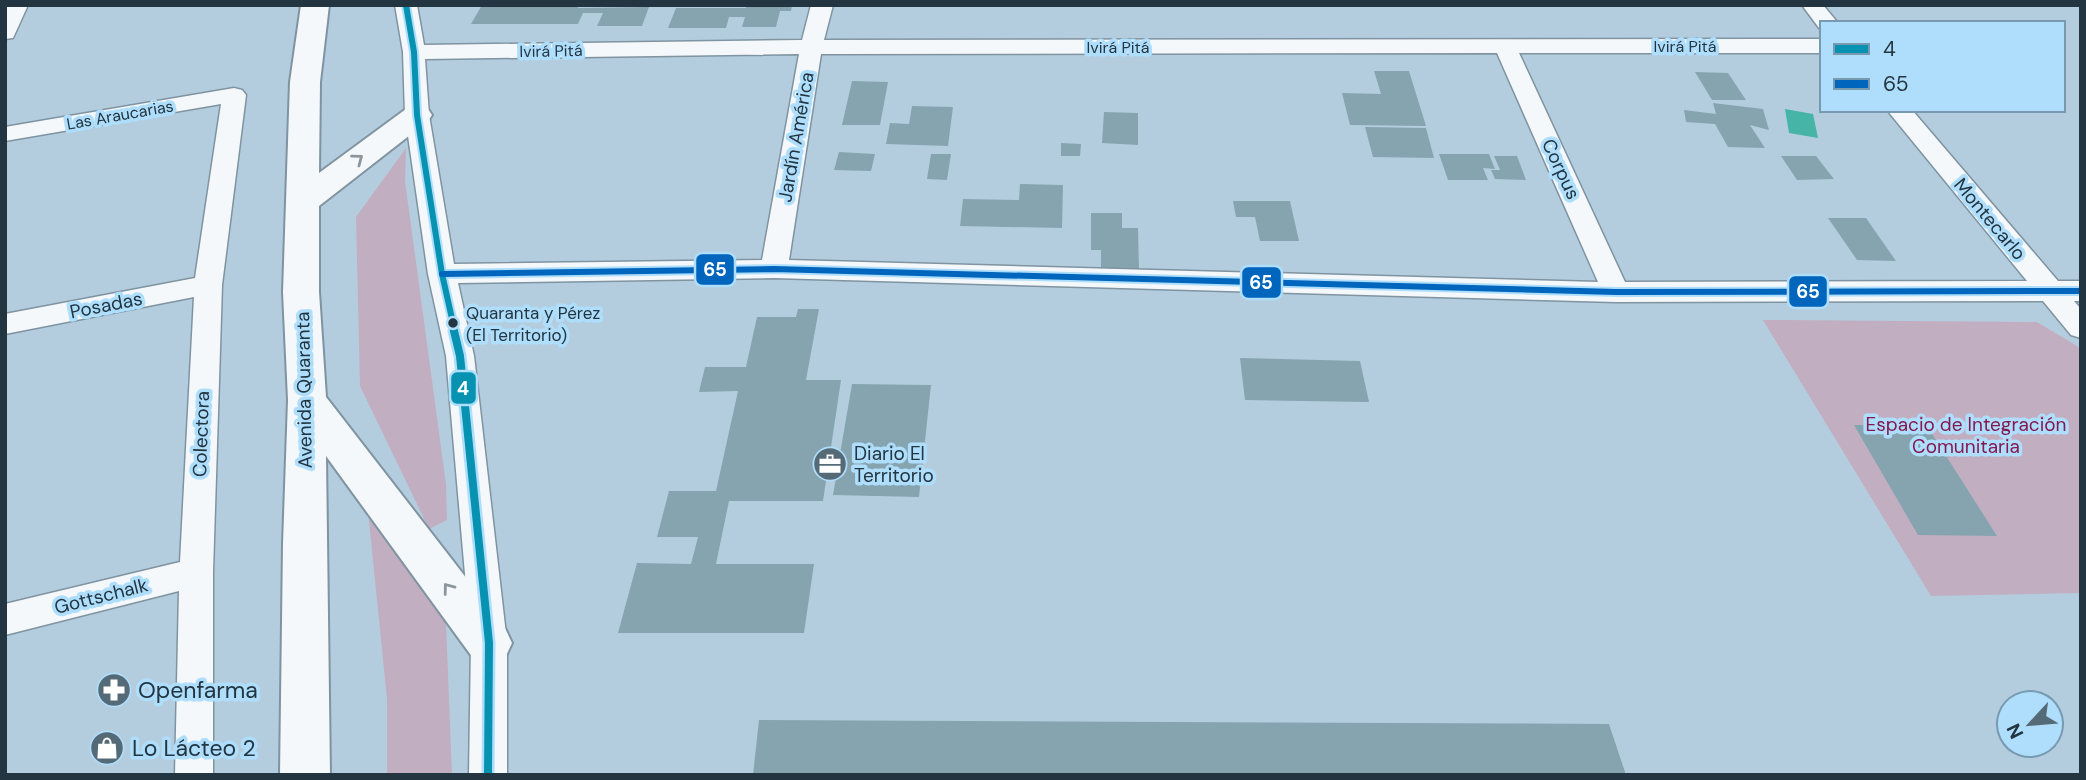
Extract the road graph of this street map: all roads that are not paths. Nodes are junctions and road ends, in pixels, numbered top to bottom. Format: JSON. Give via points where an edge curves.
{"nodes":[{"id":1,"x":18,"y":5,"type":"edge"},
{"id":2,"x":315,"y":5,"type":"edge"},
{"id":3,"x":406,"y":5,"type":"edge"},
{"id":4,"x":822,"y":5,"type":"edge"},
{"id":5,"x":1812,"y":5,"type":"edge"},
{"id":6,"x":1825,"y":21,"type":"edge"},
{"id":7,"x":5,"y":33,"type":"edge"},
{"id":8,"x":1820,"y":46,"type":"edge"},
{"id":9,"x":811,"y":47,"type":"junction"},
{"id":10,"x":1505,"y":47,"type":"junction"},
{"id":11,"x":414,"y":52,"type":"junction"},
{"id":12,"x":234,"y":95,"type":"joint"},
{"id":13,"x":1901,"y":112,"type":"edge"},
{"id":14,"x":417,"y":115,"type":"junction"},
{"id":15,"x":5,"y":134,"type":"edge"},
{"id":16,"x":304,"y":201,"type":"junction"},
{"id":17,"x":774,"y":269,"type":"junction"},
{"id":18,"x":442,"y":274,"type":"junction"},
{"id":19,"x":208,"y":285,"type":"junction"},
{"id":20,"x":1616,"y":292,"type":"junction"},
{"id":21,"x":2050,"y":292,"type":"junction"},
{"id":22,"x":2081,"y":292,"type":"edge"},
{"id":23,"x":5,"y":324,"type":"edge"},
{"id":24,"x":2081,"y":328,"type":"edge"},
{"id":25,"x":307,"y":400,"type":"junction"},
{"id":26,"x":196,"y":572,"type":"junction"},
{"id":27,"x":5,"y":620,"type":"edge"},
{"id":28,"x":489,"y":643,"type":"junction"},
{"id":29,"x":194,"y":775,"type":"edge"},
{"id":30,"x":305,"y":775,"type":"edge"},
{"id":31,"x":488,"y":775,"type":"edge"}],
"edges":[{"from":1,"to":7,"type":"street"},
{"from":2,"to":16,"type":"highway","name":"Avenida Quaranta","via":[[305,82]]},
{"from":3,"to":11,"type":"street"},
{"from":4,"to":9,"type":"street","name":"Jardín América"},
{"from":5,"to":6,"type":"street"},
{"from":8,"to":10,"type":"street","name":"Ivirá Pitá"},
{"from":9,"to":10,"type":"street","name":"Ivirá Pitá"},
{"from":9,"to":11,"type":"street","name":"Ivirá Pitá"},
{"from":9,"to":17,"type":"street","name":"Jardín América"},
{"from":10,"to":20,"type":"street","name":"Corpus"},
{"from":11,"to":14,"type":"street"},
{"from":12,"to":15,"type":"street","name":"Las Araucarias"},
{"from":12,"to":19,"type":"street","name":"Colectora"},
{"from":13,"to":21,"type":"street","name":"Montecarlo"},
{"from":16,"to":14,"type":"highway","one_way":true},
{"from":14,"to":18,"type":"street"},
{"from":16,"to":25,"type":"highway","name":"Avenida Quaranta","via":[[301,292]]},
{"from":17,"to":18,"type":"street"},
{"from":17,"to":20,"type":"street"},
{"from":18,"to":28,"type":"street","via":[[460,356]]},
{"from":19,"to":23,"type":"street","name":"Posadas"},
{"from":19,"to":26,"type":"street","name":"Colectora"},
{"from":20,"to":21,"type":"street"},
{"from":21,"to":22,"type":"street"},
{"from":21,"to":24,"type":"street","name":"Montecarlo"},
{"from":28,"to":25,"type":"highway","one_way":true},
{"from":25,"to":30,"type":"highway","name":"Avenida Quaranta"},
{"from":26,"to":27,"type":"street","name":"Gottschalk"},
{"from":26,"to":29,"type":"street","name":"Colectora"},
{"from":28,"to":31,"type":"street"}]}
